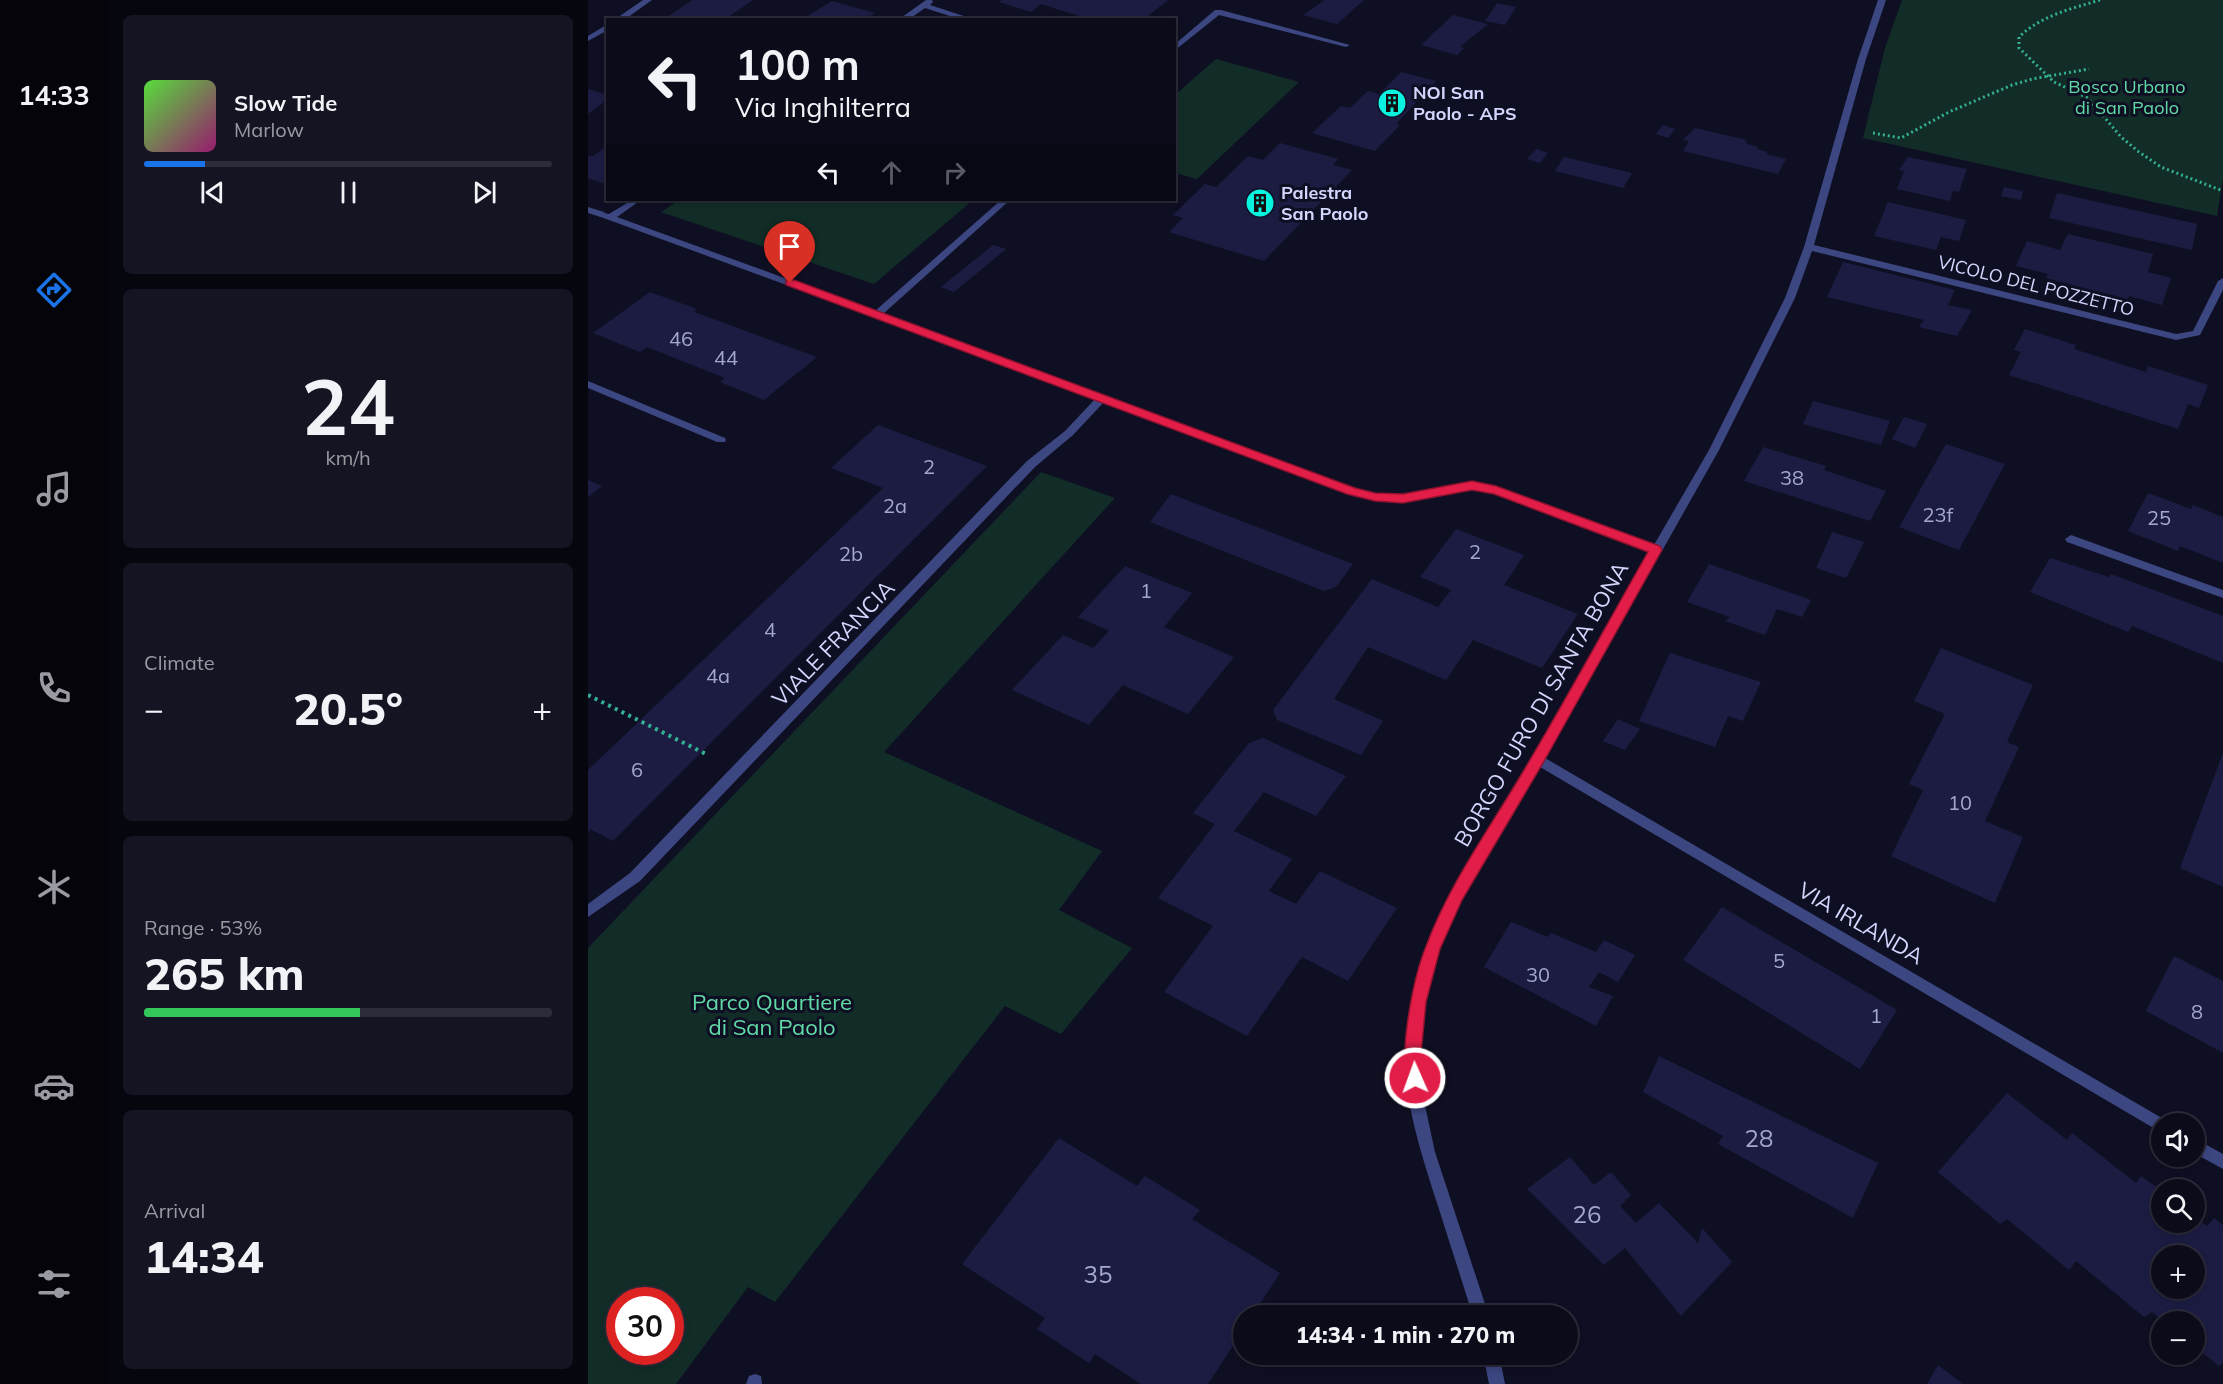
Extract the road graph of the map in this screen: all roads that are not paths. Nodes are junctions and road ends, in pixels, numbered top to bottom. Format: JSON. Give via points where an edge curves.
{"nodes":[{"id":1,"x":648,"y":0,"type":"edge"},
{"id":2,"x":931,"y":0,"type":"edge"},
{"id":3,"x":1882,"y":0,"type":"edge"},
{"id":4,"x":923,"y":5,"type":"junction"},
{"id":5,"x":621,"y":18,"type":"edge"},
{"id":6,"x":905,"y":18,"type":"edge"},
{"id":7,"x":965,"y":18,"type":"edge"},
{"id":8,"x":606,"y":27,"type":"edge"},
{"id":9,"x":588,"y":39,"type":"edge"},
{"id":10,"x":1346,"y":45,"type":"dead end"},
{"id":11,"x":1176,"y":48,"type":"edge"},
{"id":12,"x":635,"y":201,"type":"edge"},
{"id":13,"x":1005,"y":201,"type":"edge"},
{"id":14,"x":588,"y":210,"type":"edge"},
{"id":15,"x":606,"y":216,"type":"junction"},
{"id":16,"x":1809,"y":246,"type":"junction"},
{"id":17,"x":2223,"y":281,"type":"edge"},
{"id":18,"x":877,"y":314,"type":"junction"},
{"id":19,"x":588,"y":384,"type":"edge"},
{"id":20,"x":1103,"y":397,"type":"junction"},
{"id":21,"x":721,"y":440,"type":"dead end"},
{"id":22,"x":2071,"y":539,"type":"dead end"},
{"id":23,"x":1656,"y":550,"type":"junction"},
{"id":24,"x":2223,"y":594,"type":"edge"},
{"id":25,"x":1538,"y":759,"type":"junction"},
{"id":26,"x":588,"y":911,"type":"edge"},
{"id":27,"x":2151,"y":1120,"type":"edge"},
{"id":28,"x":2205,"y":1151,"type":"edge"},
{"id":29,"x":2223,"y":1162,"type":"edge"},
{"id":30,"x":1477,"y":1305,"type":"edge"},
{"id":31,"x":1493,"y":1365,"type":"edge"},
{"id":32,"x":1497,"y":1384,"type":"edge"}],
"edges":[{"from":1,"to":5,"type":"street"},
{"from":2,"to":4,"type":"street"},
{"from":3,"to":16,"type":"street","name":"BORGO FURO DI SANTA BONA"},
{"from":4,"to":6,"type":"street"},
{"from":4,"to":7,"type":"street"},
{"from":8,"to":9,"type":"street"},
{"from":10,"to":11,"type":"street","via":[[1218,12]]},
{"from":12,"to":15,"type":"street"},
{"from":13,"to":18,"type":"street"},
{"from":14,"to":15,"type":"street"},
{"from":15,"to":18,"type":"street"},
{"from":16,"to":17,"type":"street","name":"VICOLO DEL POZZETTO","via":[[2176,338],[2198,333]]},
{"from":16,"to":23,"type":"street","name":"BORGO FURO DI SANTA BONA","via":[[1790,298],[1746,388]]},
{"from":18,"to":20,"type":"street"},
{"from":19,"to":21,"type":"street"},
{"from":20,"to":23,"type":"street","via":[[1352,491],[1403,498],[1472,486],[1496,490]]},
{"from":20,"to":26,"type":"street","name":"VIALE FRANCIA","via":[[1069,433],[1031,464],[635,877]]},
{"from":22,"to":24,"type":"street"},
{"from":23,"to":25,"type":"street","name":"BORGO FURO DI SANTA BONA"},
{"from":25,"to":27,"type":"street","name":"VIA IRLANDA"},
{"from":25,"to":30,"type":"street","name":"BORGO FURO DI SANTA BONA","via":[[1456,896],[1432,949],[1418,1002],[1413,1054],[1417,1101],[1428,1152]]},
{"from":28,"to":29,"type":"street"},
{"from":31,"to":32,"type":"street"}]}
